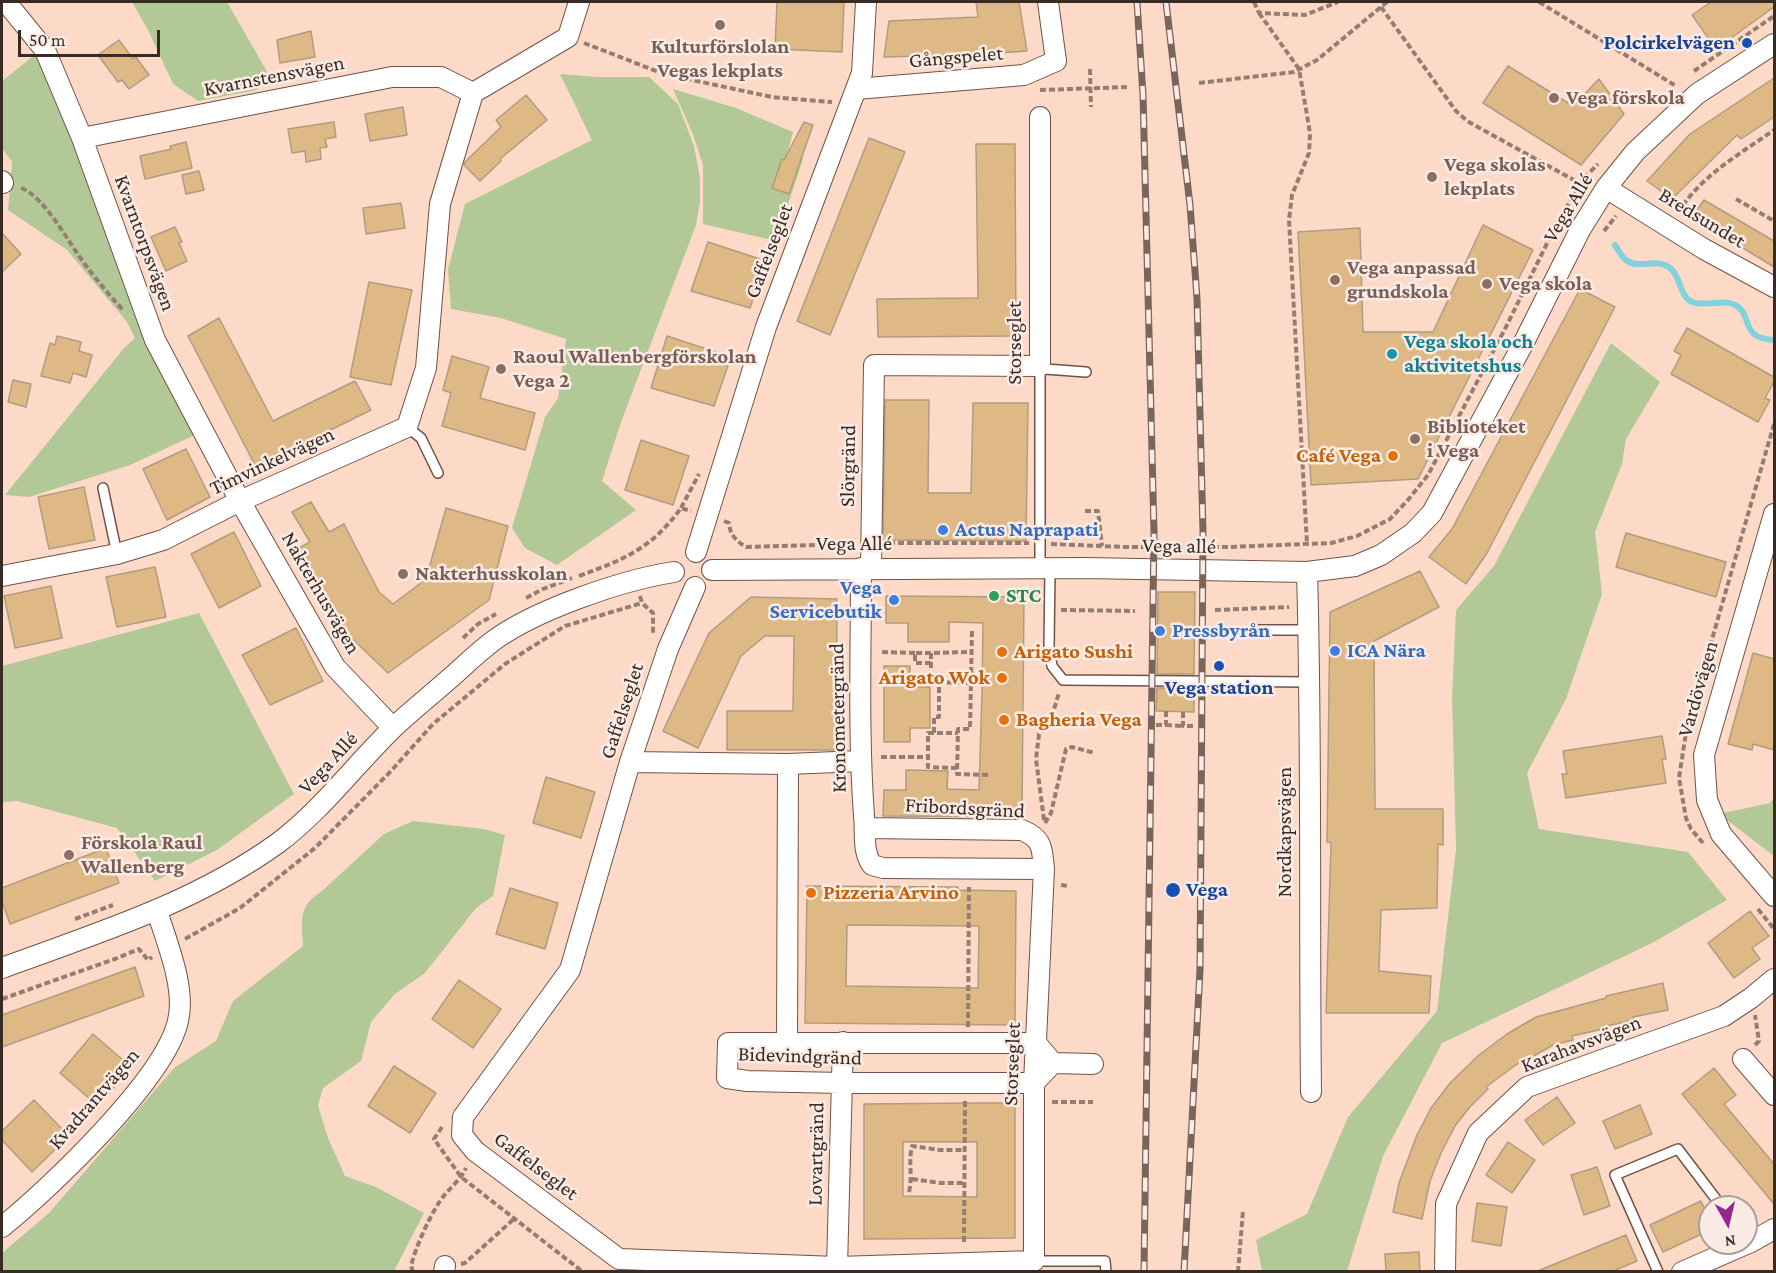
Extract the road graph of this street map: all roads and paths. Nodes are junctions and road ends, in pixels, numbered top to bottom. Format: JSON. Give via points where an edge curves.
{"nodes":[{"id":1,"x":6,"y":2,"type":"edge"},
{"id":2,"x":579,"y":2,"type":"edge"},
{"id":3,"x":866,"y":2,"type":"edge"},
{"id":4,"x":1048,"y":2,"type":"edge"},
{"id":5,"x":1254,"y":2,"type":"edge"},
{"id":6,"x":1338,"y":2,"type":"edge"},
{"id":7,"x":1387,"y":2,"type":"edge"},
{"id":8,"x":1539,"y":2,"type":"edge"},
{"id":9,"x":1381,"y":7,"type":"junction"},
{"id":10,"x":1259,"y":13,"type":"junction"},
{"id":11,"x":568,"y":37,"type":"junction"},
{"id":12,"x":1774,"y":44,"type":"edge"},
{"id":13,"x":1090,"y":69,"type":"dead end"},
{"id":14,"x":1299,"y":69,"type":"junction"},
{"id":15,"x":1199,"y":83,"type":"dead end"},
{"id":16,"x":1676,"y":86,"type":"dead end"},
{"id":17,"x":1129,"y":87,"type":"dead end"},
{"id":18,"x":1091,"y":88,"type":"junction"},
{"id":19,"x":856,"y":89,"type":"junction"},
{"id":20,"x":1053,"y":89,"type":"dead end"},
{"id":21,"x":473,"y":93,"type":"junction"},
{"id":22,"x":838,"y":102,"type":"dead end"},
{"id":23,"x":1091,"y":107,"type":"dead end"},
{"id":24,"x":1040,"y":117,"type":"dead end"},
{"id":25,"x":1774,"y":130,"type":"edge"},
{"id":26,"x":82,"y":138,"type":"junction"},
{"id":27,"x":2,"y":182,"type":"edge"},
{"id":28,"x":1581,"y":184,"type":"dead end"},
{"id":29,"x":1606,"y":188,"type":"junction"},
{"id":30,"x":1736,"y":199,"type":"dead end"},
{"id":31,"x":1682,"y":207,"type":"dead end"},
{"id":32,"x":1774,"y":221,"type":"edge"},
{"id":33,"x":1774,"y":287,"type":"edge"},
{"id":34,"x":127,"y":315,"type":"dead end"},
{"id":35,"x":1040,"y":366,"type":"junction"},
{"id":36,"x":1086,"y":372,"type":"dead end"},
{"id":37,"x":407,"y":427,"type":"junction"},
{"id":38,"x":438,"y":474,"type":"dead end"},
{"id":39,"x":103,"y":488,"type":"dead end"},
{"id":40,"x":240,"y":501,"type":"junction"},
{"id":41,"x":1085,"y":511,"type":"dead end"},
{"id":42,"x":1774,"y":514,"type":"edge"},
{"id":43,"x":1307,"y":544,"type":"dead end"},
{"id":44,"x":1102,"y":546,"type":"dead end"},
{"id":45,"x":696,"y":552,"type":"junction"},
{"id":46,"x":117,"y":554,"type":"junction"},
{"id":47,"x":866,"y":568,"type":"junction"},
{"id":48,"x":1045,"y":568,"type":"junction"},
{"id":49,"x":712,"y":570,"type":"junction"},
{"id":50,"x":674,"y":572,"type":"junction"},
{"id":51,"x":1307,"y":572,"type":"junction"},
{"id":52,"x":2,"y":576,"type":"edge"},
{"id":53,"x":695,"y":587,"type":"junction"},
{"id":54,"x":1308,"y":607,"type":"junction"},
{"id":55,"x":1049,"y":610,"type":"junction"},
{"id":56,"x":1215,"y":610,"type":"dead end"},
{"id":57,"x":1135,"y":611,"type":"dead end"},
{"id":58,"x":653,"y":613,"type":"dead end"},
{"id":59,"x":662,"y":616,"type":"dead end"},
{"id":60,"x":1254,"y":630,"type":"dead end"},
{"id":61,"x":1309,"y":630,"type":"junction"},
{"id":62,"x":972,"y":632,"type":"dead end"},
{"id":63,"x":882,"y":652,"type":"dead end"},
{"id":64,"x":971,"y":652,"type":"junction"},
{"id":65,"x":915,"y":653,"type":"junction"},
{"id":66,"x":931,"y":653,"type":"junction"},
{"id":67,"x":931,"y":663,"type":"junction"},
{"id":68,"x":939,"y":682,"type":"junction"},
{"id":69,"x":1310,"y":682,"type":"junction"},
{"id":70,"x":971,"y":683,"type":"junction"},
{"id":71,"x":1166,"y":711,"type":"dead end"},
{"id":72,"x":1183,"y":711,"type":"dead end"},
{"id":73,"x":1156,"y":725,"type":"dead end"},
{"id":74,"x":1166,"y":725,"type":"junction"},
{"id":75,"x":1183,"y":726,"type":"junction"},
{"id":76,"x":1194,"y":726,"type":"dead end"},
{"id":77,"x":393,"y":728,"type":"junction"},
{"id":78,"x":934,"y":733,"type":"junction"},
{"id":79,"x":958,"y":734,"type":"junction"},
{"id":80,"x":1095,"y":753,"type":"dead end"},
{"id":81,"x":881,"y":757,"type":"dead end"},
{"id":82,"x":928,"y":757,"type":"junction"},
{"id":83,"x":860,"y":761,"type":"junction"},
{"id":84,"x":630,"y":762,"type":"junction"},
{"id":85,"x":788,"y":765,"type":"junction"},
{"id":86,"x":957,"y":768,"type":"junction"},
{"id":87,"x":991,"y":775,"type":"dead end"},
{"id":88,"x":1044,"y":825,"type":"dead end"},
{"id":89,"x":865,"y":828,"type":"junction"},
{"id":90,"x":1044,"y":869,"type":"junction"},
{"id":91,"x":969,"y":886,"type":"dead end"},
{"id":92,"x":1774,"y":896,"type":"edge"},
{"id":93,"x":117,"y":903,"type":"dead end"},
{"id":94,"x":157,"y":911,"type":"junction"},
{"id":95,"x":74,"y":920,"type":"dead end"},
{"id":96,"x":2,"y":968,"type":"edge"},
{"id":97,"x":1774,"y":979,"type":"edge"},
{"id":98,"x":1756,"y":1020,"type":"dead end"},
{"id":99,"x":968,"y":1027,"type":"dead end"},
{"id":100,"x":1759,"y":1041,"type":"dead end"},
{"id":101,"x":843,"y":1042,"type":"junction"},
{"id":102,"x":787,"y":1043,"type":"junction"},
{"id":103,"x":1036,"y":1043,"type":"junction"},
{"id":104,"x":1743,"y":1059,"type":"dead end"},
{"id":105,"x":1053,"y":1063,"type":"junction"},
{"id":106,"x":1093,"y":1064,"type":"dead end"},
{"id":107,"x":842,"y":1083,"type":"junction"},
{"id":108,"x":1034,"y":1083,"type":"junction"},
{"id":109,"x":1311,"y":1092,"type":"dead end"},
{"id":110,"x":1774,"y":1095,"type":"edge"},
{"id":111,"x":965,"y":1101,"type":"dead end"},
{"id":112,"x":1046,"y":1102,"type":"dead end"},
{"id":113,"x":1093,"y":1102,"type":"dead end"},
{"id":114,"x":965,"y":1150,"type":"junction"},
{"id":115,"x":475,"y":1151,"type":"junction"},
{"id":116,"x":462,"y":1177,"type":"junction"},
{"id":117,"x":912,"y":1179,"type":"junction"},
{"id":118,"x":965,"y":1183,"type":"junction"},
{"id":119,"x":909,"y":1192,"type":"dead end"},
{"id":120,"x":1713,"y":1195,"type":"edge"},
{"id":121,"x":1243,"y":1211,"type":"dead end"},
{"id":122,"x":515,"y":1218,"type":"junction"},
{"id":123,"x":2,"y":1227,"type":"edge"},
{"id":124,"x":1774,"y":1229,"type":"edge"},
{"id":125,"x":1758,"y":1235,"type":"edge"},
{"id":126,"x":964,"y":1242,"type":"dead end"},
{"id":127,"x":1717,"y":1255,"type":"edge"},
{"id":128,"x":1034,"y":1262,"type":"junction"},
{"id":129,"x":837,"y":1267,"type":"junction"},
{"id":130,"x":444,"y":1269,"type":"edge"},
{"id":131,"x":413,"y":1272,"type":"edge"},
{"id":132,"x":583,"y":1272,"type":"edge"},
{"id":133,"x":1106,"y":1272,"type":"edge"},
{"id":134,"x":1238,"y":1272,"type":"edge"},
{"id":135,"x":1445,"y":1272,"type":"edge"},
{"id":136,"x":1658,"y":1272,"type":"edge"},
{"id":137,"x":1682,"y":1272,"type":"edge"}],
"edges":[{"from":1,"to":26,"type":"street","name":"Kvarntorpsvägen","via":[[45,50]]},
{"from":2,"to":11,"type":"street"},
{"from":3,"to":19,"type":"street","name":"Gaffelseglet","via":[[862,73]]},
{"from":4,"to":19,"type":"street","name":"Gångspelet","via":[[1056,61],[1024,75]]},
{"from":5,"to":10,"type":"path"},
{"from":6,"to":10,"type":"path","via":[[1305,15]]},
{"from":7,"to":9,"type":"path"},
{"from":8,"to":16,"type":"path"},
{"from":9,"to":14,"type":"path","via":[[1317,60]]},
{"from":9,"to":28,"type":"path","via":[[1467,121]]},
{"from":10,"to":14,"type":"path"},
{"from":11,"to":21,"type":"street"},
{"from":11,"to":22,"type":"path","via":[[664,74],[772,97]]},
{"from":12,"to":29,"type":"street","name":"Vega Allé","via":[[1697,94],[1635,152]]},
{"from":13,"to":18,"type":"path"},
{"from":14,"to":15,"type":"path"},
{"from":14,"to":43,"type":"path","via":[[1310,134],[1309,153],[1292,195],[1289,220]]},
{"from":17,"to":18,"type":"path"},
{"from":18,"to":20,"type":"path"},
{"from":18,"to":23,"type":"path"},
{"from":19,"to":45,"type":"street","name":"Gaffelseglet","via":[[766,327]]},
{"from":21,"to":26,"type":"street","name":"Kvarnstensvägen","via":[[441,77],[392,77]]},
{"from":21,"to":37,"type":"street","via":[[440,204],[426,368]]},
{"from":24,"to":35,"type":"street","name":"Storseglet"},
{"from":25,"to":31,"type":"path","via":[[1706,179]]},
{"from":26,"to":40,"type":"street","name":"Kvarntorpsvägen","via":[[155,340]]},
{"from":27,"to":34,"type":"path","via":[[24,189],[40,203]]},
{"from":29,"to":33,"type":"street","name":"Bredsundet"},
{"from":29,"to":51,"type":"street","name":"Vega Allé","via":[[1580,230],[1432,513],[1413,533],[1381,555],[1355,566]]},
{"from":30,"to":32,"type":"path"},
{"from":35,"to":36,"type":"lane"},
{"from":35,"to":47,"type":"street","name":"Slörgränd","via":[[874,365]]},
{"from":35,"to":48,"type":"lane","name":"Storseglet"},
{"from":37,"to":38,"type":"lane","via":[[421,438]]},
{"from":37,"to":40,"type":"street","name":"Timvinkelvägen"},
{"from":39,"to":46,"type":"lane"},
{"from":40,"to":46,"type":"street","name":"Timvinkelvägen","via":[[163,540]]},
{"from":40,"to":77,"type":"street","name":"Nakterhusvägen","via":[[334,667]]},
{"from":41,"to":44,"type":"path","via":[[1098,511]]},
{"from":42,"to":92,"type":"street","name":"Vardövägen","via":[[1704,755],[1707,800],[1721,834]]},
{"from":45,"to":49,"type":"street","via":[[706,556]]},
{"from":45,"to":50,"type":"street","via":[[678,561]]},
{"from":46,"to":52,"type":"street","name":"Timvinkelvägen"},
{"from":47,"to":48,"type":"street","name":"Vega Allé"},
{"from":47,"to":49,"type":"street","name":"Vega Allé"},
{"from":47,"to":83,"type":"street","name":"Kronometergränd"},
{"from":48,"to":51,"type":"street","name":"Vega allé"},
{"from":48,"to":55,"type":"lane","name":"Storseglet"},
{"from":49,"to":53,"type":"street","via":[[707,581]]},
{"from":50,"to":53,"type":"street","via":[[680,582]]},
{"from":50,"to":77,"type":"street","name":"Vega Allé","via":[[637,579],[527,621],[493,641]]},
{"from":51,"to":54,"type":"street","name":"Nordkapsvägen"},
{"from":53,"to":84,"type":"street","name":"Gaffelseglet","via":[[668,649]]},
{"from":54,"to":56,"type":"path"},
{"from":54,"to":61,"type":"street","name":"Nordkapsvägen"},
{"from":55,"to":57,"type":"path"},
{"from":55,"to":69,"type":"lane","name":"Storseglet","via":[[1050,657],[1063,680]]},
{"from":58,"to":59,"type":"path"},
{"from":60,"to":61,"type":"lane"},
{"from":61,"to":69,"type":"street","name":"Nordkapsvägen"},
{"from":62,"to":64,"type":"path"},
{"from":63,"to":65,"type":"path"},
{"from":64,"to":66,"type":"path"},
{"from":64,"to":70,"type":"path"},
{"from":65,"to":66,"type":"path"},
{"from":65,"to":67,"type":"path","via":[[915,663]]},
{"from":66,"to":67,"type":"path"},
{"from":67,"to":68,"type":"path","via":[[931,682]]},
{"from":68,"to":70,"type":"path"},
{"from":68,"to":78,"type":"path","via":[[939,717],[934,717]]},
{"from":69,"to":109,"type":"street","name":"Nordkapsvägen"},
{"from":70,"to":79,"type":"path","via":[[970,729],[958,729]]},
{"from":71,"to":74,"type":"path"},
{"from":72,"to":75,"type":"path"},
{"from":73,"to":74,"type":"path"},
{"from":74,"to":75,"type":"path"},
{"from":75,"to":76,"type":"path"},
{"from":77,"to":94,"type":"street","name":"Vega Allé","via":[[321,807],[280,841],[239,870]]},
{"from":78,"to":79,"type":"path"},
{"from":78,"to":82,"type":"path","via":[[928,733]]},
{"from":79,"to":86,"type":"path"},
{"from":80,"to":88,"type":"path","via":[[1066,749],[1051,813]]},
{"from":81,"to":82,"type":"path"},
{"from":82,"to":86,"type":"path","via":[[928,767]]},
{"from":83,"to":85,"type":"street"},
{"from":83,"to":89,"type":"street","name":"Kronometergränd"},
{"from":84,"to":85,"type":"street"},
{"from":84,"to":115,"type":"street","name":"Gaffelseglet","via":[[570,970],[463,1117],[462,1135]]},
{"from":85,"to":102,"type":"street"},
{"from":86,"to":87,"type":"path","via":[[957,774]]},
{"from":89,"to":90,"type":"street","name":"Fribordsgränd","via":[[1022,830],[1034,835],[1041,845]]},
{"from":89,"to":90,"type":"street","name":"Kronometergränd","via":[[865,855],[872,865],[883,868]]},
{"from":90,"to":103,"type":"street","name":"Storseglet"},
{"from":91,"to":99,"type":"path"},
{"from":93,"to":95,"type":"path"},
{"from":94,"to":96,"type":"street","name":"Vega Allé"},
{"from":94,"to":123,"type":"street","name":"Kvadrantvägen","via":[[180,997],[179,1021],[170,1044],[142,1085],[106,1126]]},
{"from":97,"to":135,"type":"street","name":"Karahavsvägen","via":[[1724,1016],[1527,1087],[1478,1133],[1446,1204]]},
{"from":98,"to":100,"type":"path"},
{"from":101,"to":102,"type":"street","name":"Bidevindgränd"},
{"from":101,"to":103,"type":"street","name":"Bidevindgränd"},
{"from":101,"to":107,"type":"street","name":"Lovartgränd"},
{"from":102,"to":107,"type":"street","name":"Bidevindgränd","via":[[728,1043],[727,1078]]},
{"from":103,"to":105,"type":"street"},
{"from":103,"to":108,"type":"street","name":"Storseglet"},
{"from":104,"to":110,"type":"street"},
{"from":105,"to":106,"type":"street"},
{"from":105,"to":108,"type":"street"},
{"from":107,"to":108,"type":"street","name":"Bidevindgränd"},
{"from":107,"to":129,"type":"street","name":"Lovartgränd"},
{"from":108,"to":128,"type":"street","name":"Storseglet"},
{"from":111,"to":114,"type":"path"},
{"from":112,"to":113,"type":"path"},
{"from":114,"to":117,"type":"path","via":[[912,1146]]},
{"from":114,"to":118,"type":"path"},
{"from":115,"to":116,"type":"path"},
{"from":115,"to":129,"type":"street","name":"Gaffelseglet","via":[[619,1259]]},
{"from":116,"to":122,"type":"path"},
{"from":116,"to":131,"type":"path","via":[[440,1200],[414,1254]]},
{"from":117,"to":118,"type":"path"},
{"from":117,"to":119,"type":"path"},
{"from":118,"to":126,"type":"path"},
{"from":120,"to":136,"type":"lane","via":[[1678,1149],[1615,1175]]},
{"from":121,"to":134,"type":"path"},
{"from":122,"to":130,"type":"path","via":[[465,1263]]},
{"from":122,"to":132,"type":"path"},
{"from":124,"to":125,"type":"street"},
{"from":127,"to":137,"type":"street"},
{"from":128,"to":129,"type":"street","name":"Gaffelseglet"},
{"from":128,"to":133,"type":"lane","via":[[1106,1261]]}]}
